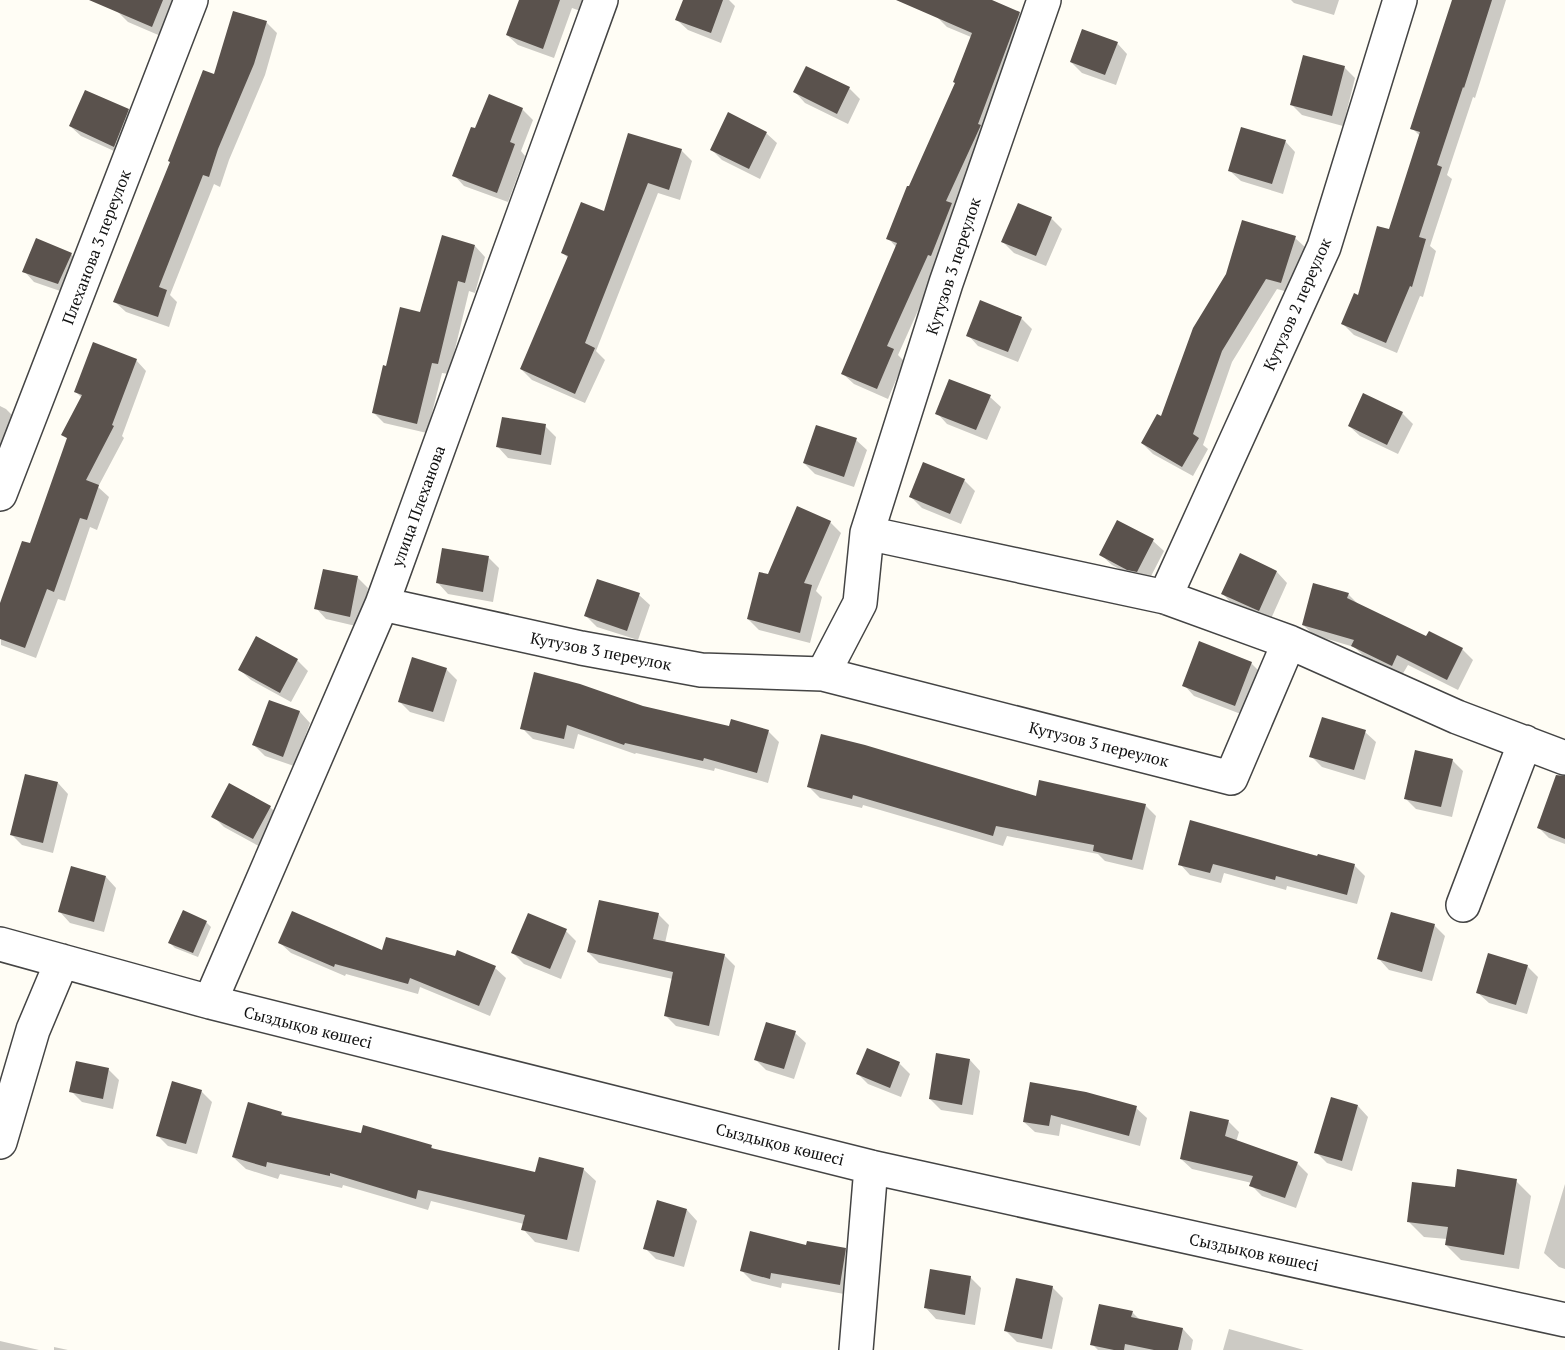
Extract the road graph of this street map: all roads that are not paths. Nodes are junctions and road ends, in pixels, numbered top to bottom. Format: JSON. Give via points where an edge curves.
{"nodes":[{"id":1,"x":191,"y":0,"type":"edge"},
{"id":2,"x":601,"y":0,"type":"edge"},
{"id":3,"x":1044,"y":0,"type":"edge"},
{"id":4,"x":1400,"y":0,"type":"edge"},
{"id":5,"x":0,"y":494,"type":"edge"},
{"id":6,"x":867,"y":534,"type":"junction"},
{"id":7,"x":1165,"y":597,"type":"junction"},
{"id":8,"x":382,"y":604,"type":"junction"},
{"id":9,"x":1289,"y":642,"type":"junction"},
{"id":10,"x":823,"y":674,"type":"junction"},
{"id":11,"x":1525,"y":742,"type":"junction"},
{"id":12,"x":1565,"y":758,"type":"edge"},
{"id":13,"x":1463,"y":905,"type":"dead end"},
{"id":14,"x":0,"y":944,"type":"edge"},
{"id":15,"x":62,"y":961,"type":"junction"},
{"id":16,"x":210,"y":1002,"type":"junction"},
{"id":17,"x":0,"y":1142,"type":"edge"},
{"id":18,"x":871,"y":1167,"type":"junction"},
{"id":19,"x":1565,"y":1320,"type":"edge"},
{"id":20,"x":856,"y":1350,"type":"edge"}],
"edges":[{"from":1,"to":5,"type":"street","name":"Плеханова 3 переулок"},
{"from":2,"to":8,"type":"street","name":"улица Плеханова"},
{"from":3,"to":6,"type":"street","name":"Кутузов 3 переулок","via":[[946,283]]},
{"from":4,"to":7,"type":"street","name":"Кутузов 2 переулок","via":[[1324,247]]},
{"from":6,"to":7,"type":"street"},
{"from":6,"to":10,"type":"street","name":"Кутузов 3 переулок","via":[[860,603]]},
{"from":7,"to":9,"type":"street"},
{"from":8,"to":10,"type":"street","name":"Кутузов 3 переулок","via":[[701,670]]},
{"from":8,"to":16,"type":"street","name":"улица Плеханова"},
{"from":9,"to":10,"type":"street","name":"Кутузов 3 переулок","via":[[1231,778]]},
{"from":9,"to":11,"type":"street","via":[[1458,717]]},
{"from":11,"to":12,"type":"street"},
{"from":11,"to":13,"type":"street"},
{"from":14,"to":15,"type":"street","name":"Сыздықов көшесі"},
{"from":15,"to":16,"type":"street","name":"Сыздықов көшесі"},
{"from":15,"to":17,"type":"street","via":[[33,1030]]},
{"from":16,"to":18,"type":"street","name":"Сыздықов көшесі"},
{"from":18,"to":19,"type":"street","name":"Сыздықов көшесі"},
{"from":18,"to":20,"type":"street"}]}
